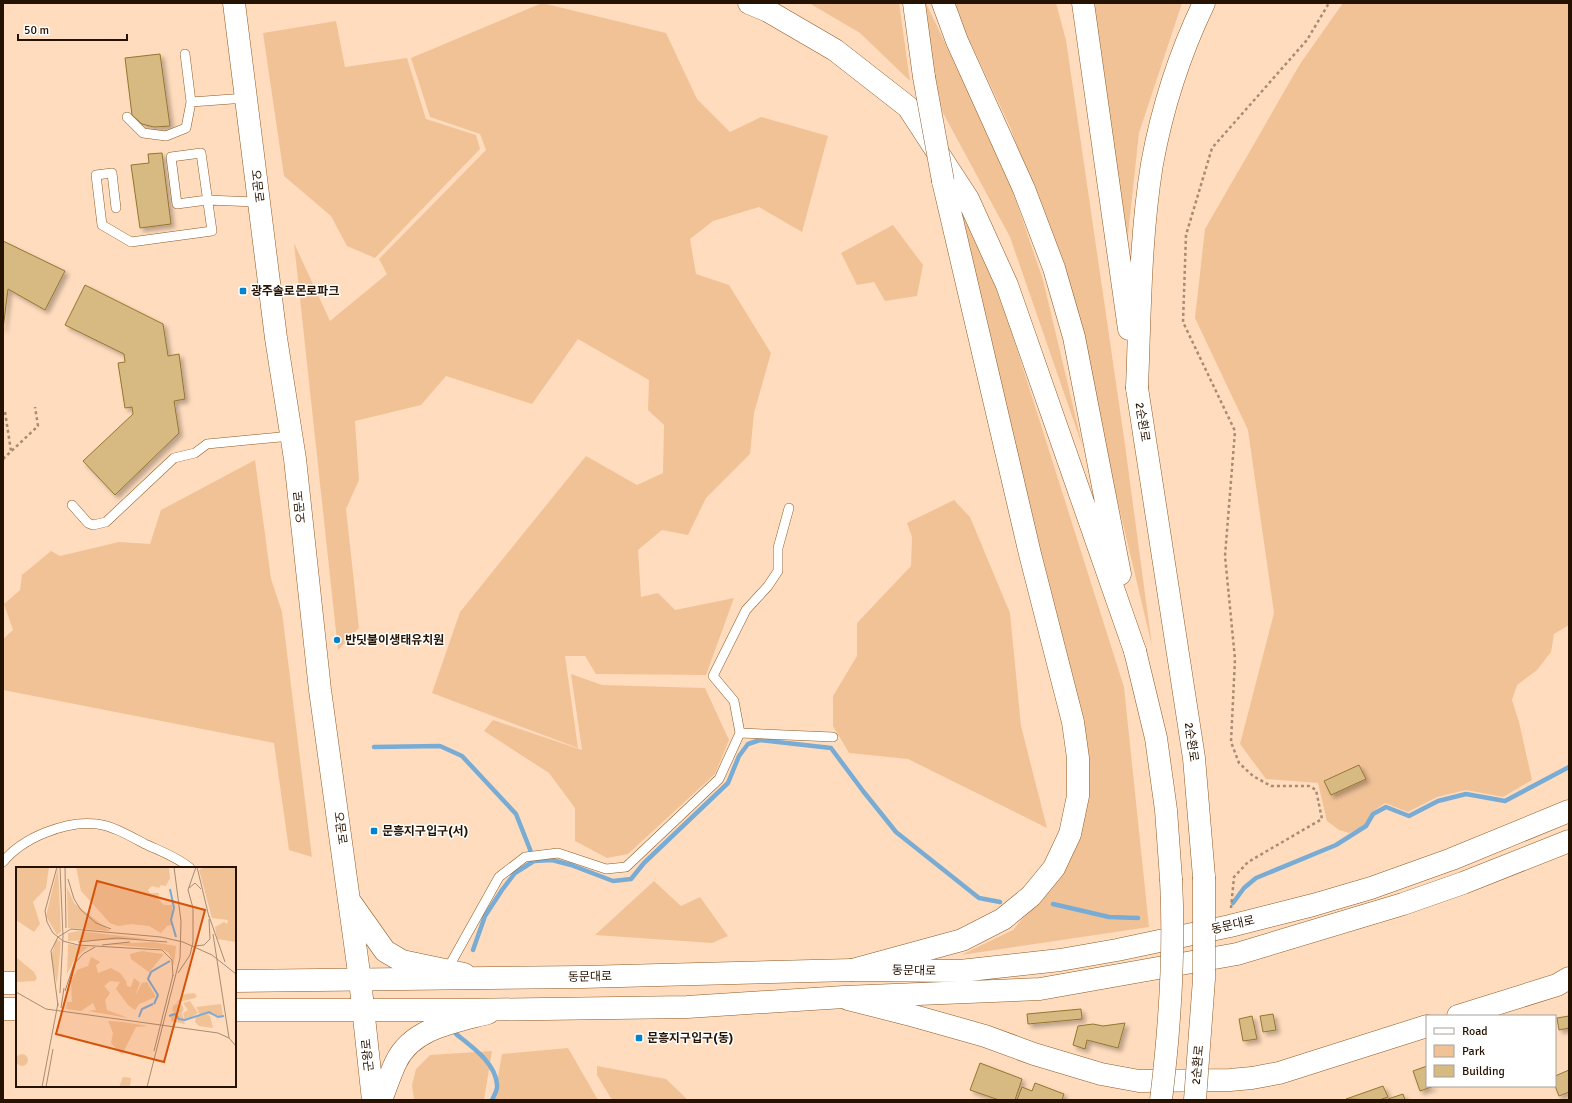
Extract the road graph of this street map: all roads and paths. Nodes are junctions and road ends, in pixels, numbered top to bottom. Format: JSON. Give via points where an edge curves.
{"nodes":[{"id":1,"x":234,"y":3,"type":"edge"},
{"id":2,"x":749,"y":3,"type":"edge"},
{"id":3,"x":914,"y":3,"type":"edge"},
{"id":4,"x":943,"y":3,"type":"edge"},
{"id":5,"x":1083,"y":3,"type":"edge"},
{"id":6,"x":1204,"y":3,"type":"edge"},
{"id":7,"x":1329,"y":3,"type":"edge"},
{"id":8,"x":185,"y":54,"type":"dead end"},
{"id":9,"x":246,"y":98,"type":"junction"},
{"id":10,"x":191,"y":102,"type":"junction"},
{"id":11,"x":127,"y":118,"type":"dead end"},
{"id":12,"x":207,"y":200,"type":"junction"},
{"id":13,"x":259,"y":202,"type":"junction"},
{"id":14,"x":116,"y":208,"type":"dead end"},
{"id":15,"x":1137,"y":388,"type":"junction"},
{"id":16,"x":35,"y":407,"type":"dead end"},
{"id":17,"x":5,"y":412,"type":"dead end"},
{"id":18,"x":291,"y":436,"type":"junction"},
{"id":19,"x":11,"y":451,"type":"junction"},
{"id":20,"x":3,"y":459,"type":"edge"},
{"id":21,"x":72,"y":505,"type":"dead end"},
{"id":22,"x":789,"y":508,"type":"dead end"},
{"id":23,"x":1135,"y":651,"type":"junction"},
{"id":24,"x":740,"y":733,"type":"junction"},
{"id":25,"x":833,"y":737,"type":"dead end"},
{"id":26,"x":1569,"y":811,"type":"edge"},
{"id":27,"x":1569,"y":841,"type":"edge"},
{"id":28,"x":3,"y":862,"type":"edge"},
{"id":29,"x":188,"y":867,"type":"edge"},
{"id":30,"x":349,"y":900,"type":"junction"},
{"id":31,"x":1230,"y":926,"type":"junction"},
{"id":32,"x":447,"y":970,"type":"junction"},
{"id":33,"x":852,"y":970,"type":"junction"},
{"id":34,"x":486,"y":978,"type":"junction"},
{"id":35,"x":1569,"y":978,"type":"edge"},
{"id":36,"x":360,"y":980,"type":"junction"},
{"id":37,"x":236,"y":981,"type":"edge"},
{"id":38,"x":3,"y":983,"type":"edge"},
{"id":39,"x":16,"y":983,"type":"edge"},
{"id":40,"x":844,"y":997,"type":"junction"},
{"id":41,"x":3,"y":1009,"type":"edge"},
{"id":42,"x":16,"y":1009,"type":"edge"},
{"id":43,"x":236,"y":1010,"type":"edge"},
{"id":44,"x":364,"y":1010,"type":"junction"},
{"id":45,"x":502,"y":1010,"type":"junction"},
{"id":46,"x":1461,"y":1015,"type":"edge"},
{"id":47,"x":1426,"y":1026,"type":"edge"},
{"id":48,"x":373,"y":1100,"type":"edge"},
{"id":49,"x":381,"y":1100,"type":"edge"},
{"id":50,"x":1161,"y":1100,"type":"edge"},
{"id":51,"x":1195,"y":1100,"type":"edge"}],
"edges":[{"from":1,"to":9,"type":"main road","name":"오문로"},
{"from":2,"to":23,"type":"main road","via":[[768,11],[835,50],[908,107],[968,199],[1007,285]]},
{"from":3,"to":33,"type":"main road","bridge":true,"via":[[942,181],[1030,554],[1073,722],[1078,758],[1078,796],[1070,834],[1054,868],[1031,896],[1003,919],[962,940]]},
{"from":4,"to":23,"type":"main road","via":[[957,41],[1024,189],[1054,268],[1074,338]]},
{"from":5,"to":15,"type":"main road"},
{"from":6,"to":15,"type":"main road","via":[[1168,94],[1152,164],[1142,253]]},
{"from":7,"to":31,"type":"path","via":[[1307,40],[1212,148],[1186,235],[1183,322],[1235,431],[1225,556],[1235,660],[1231,742],[1239,763],[1253,776],[1271,786],[1309,786],[1316,790],[1322,819],[1248,862],[1234,877]]},
{"from":8,"to":10,"type":"lane"},
{"from":9,"to":10,"type":"lane"},
{"from":9,"to":13,"type":"main road","name":"오문로"},
{"from":10,"to":11,"type":"lane","via":[[186,128],[166,136],[143,133]]},
{"from":12,"to":12,"type":"lane","via":[[177,204],[171,157],[201,153]]},
{"from":12,"to":13,"type":"lane"},
{"from":12,"to":14,"type":"lane","via":[[212,231],[131,242],[102,225],[96,175],[112,173]]},
{"from":13,"to":18,"type":"main road","name":"오문로"},
{"from":15,"to":51,"type":"main road","name":"2순환로","bridge":true,"via":[[1194,758],[1204,877],[1204,980]]},
{"from":16,"to":19,"type":"path","via":[[38,426]]},
{"from":17,"to":19,"type":"path"},
{"from":18,"to":21,"type":"lane","via":[[207,444],[195,453],[174,458],[106,522],[88,523]]},
{"from":18,"to":30,"type":"main road","name":"오문로","via":[[320,690]]},
{"from":19,"to":20,"type":"path"},
{"from":22,"to":24,"type":"lane","via":[[778,548],[778,571],[746,610],[713,676],[734,701]]},
{"from":23,"to":50,"type":"main road","bridge":true,"via":[[1156,738],[1166,810],[1171,879],[1172,981]]},
{"from":24,"to":25,"type":"lane"},
{"from":24,"to":32,"type":"lane","via":[[719,779],[626,867],[606,870],[558,853],[525,857],[499,878]]},
{"from":26,"to":31,"type":"main road","name":"동문대로","via":[[1452,859],[1371,888]]},
{"from":27,"to":40,"type":"main road","name":"동문대로","via":[[1410,902],[1237,954],[1040,989]]},
{"from":28,"to":29,"type":"lane","via":[[14,850],[39,836],[62,828],[92,824],[119,831]]},
{"from":30,"to":32,"type":"main road","via":[[385,951],[402,961]]},
{"from":30,"to":36,"type":"main road","name":"오문로"},
{"from":31,"to":33,"type":"main road","name":"동문대로","via":[[1060,960],[960,971]]},
{"from":32,"to":34,"type":"main road"},
{"from":33,"to":34,"type":"main road","name":"동문대로"},
{"from":34,"to":36,"type":"main road","name":"동문대로"},
{"from":35,"to":46,"type":"main road","via":[[1557,985]]},
{"from":36,"to":37,"type":"main road","name":"동문대로"},
{"from":36,"to":44,"type":"main road","name":"오문로"},
{"from":38,"to":39,"type":"main road"},
{"from":40,"to":45,"type":"main road","name":"동문대로","via":[[687,1007]]},
{"from":40,"to":47,"type":"main road","name":"동문대로","via":[[978,1034],[1101,1074],[1139,1081],[1230,1080],[1272,1074]]},
{"from":41,"to":42,"type":"main road"},
{"from":43,"to":44,"type":"main road","name":"동문대로"},
{"from":44,"to":45,"type":"main road","name":"동문대로"},
{"from":44,"to":48,"type":"main road","name":"군왕로"},
{"from":45,"to":49,"type":"main road","via":[[442,1025],[413,1039],[396,1061]]}]}
